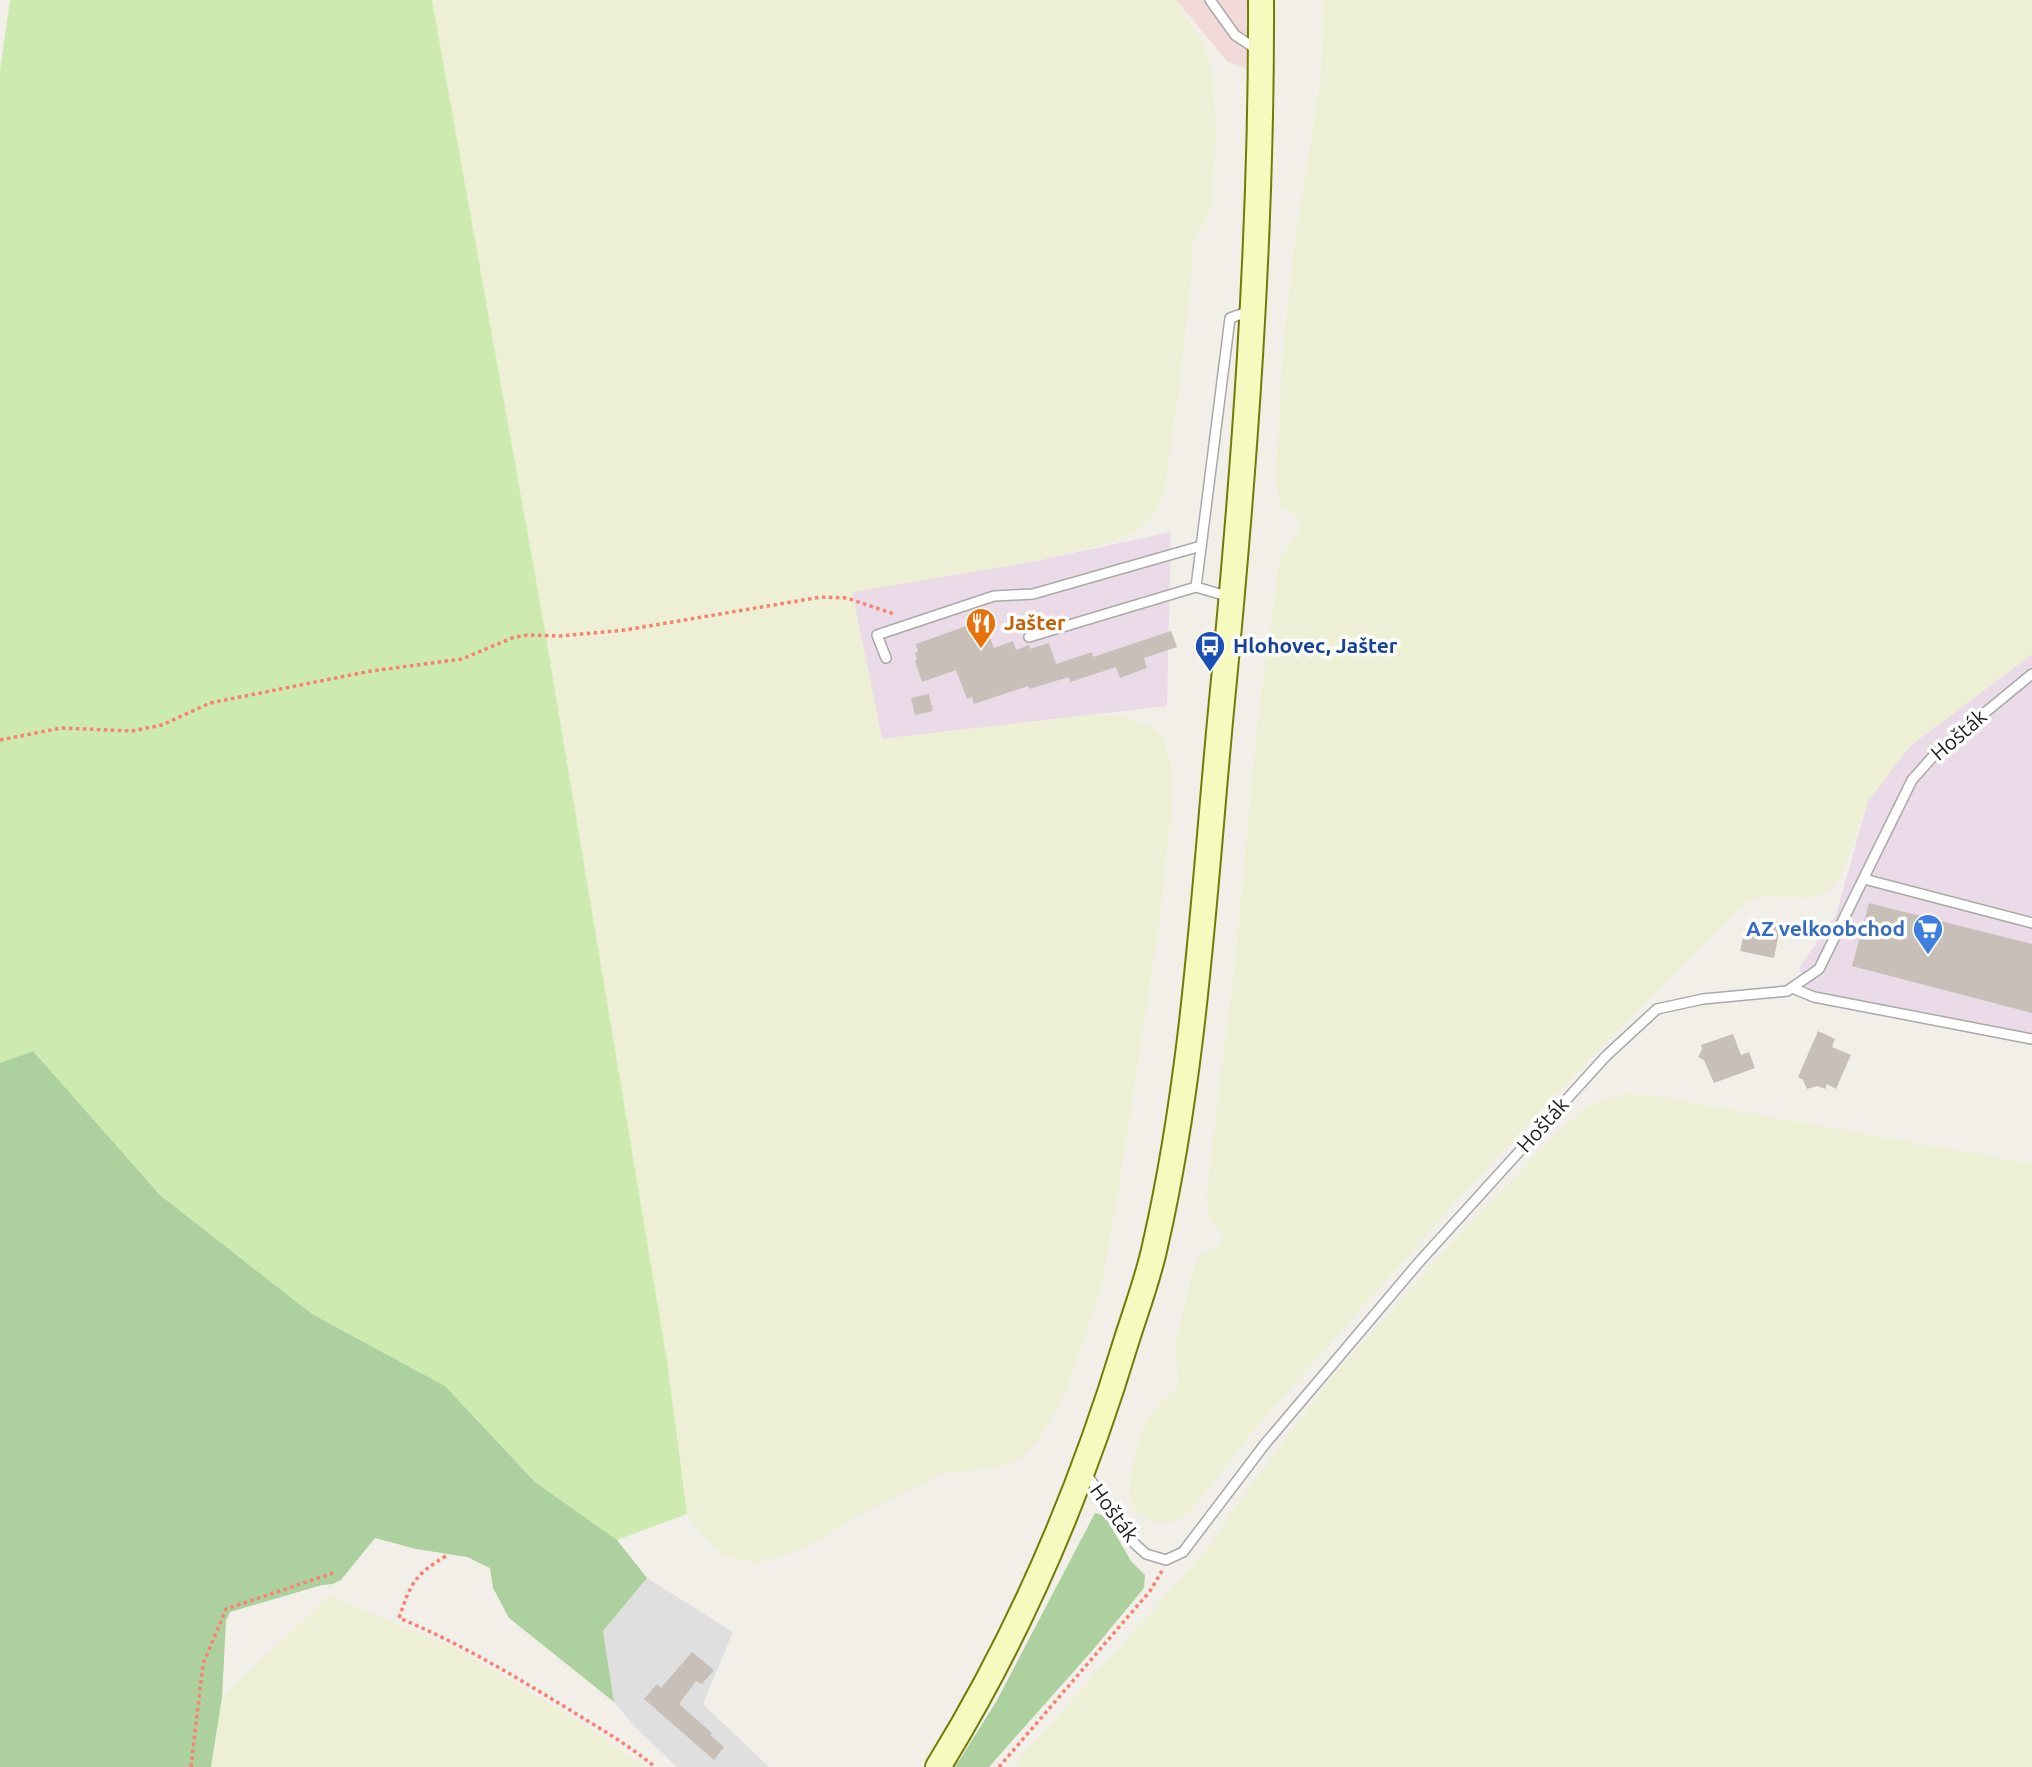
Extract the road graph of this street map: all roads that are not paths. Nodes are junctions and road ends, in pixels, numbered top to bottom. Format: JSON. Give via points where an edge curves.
{"nodes":[{"id":1,"x":1210,"y":0,"type":"edge"},
{"id":2,"x":1261,"y":0,"type":"edge"},
{"id":3,"x":1261,"y":53,"type":"junction"},
{"id":4,"x":1252,"y":310,"type":"junction"},
{"id":5,"x":1201,"y":546,"type":"junction"},
{"id":6,"x":1196,"y":587,"type":"junction"},
{"id":7,"x":1232,"y":597,"type":"junction"},
{"id":8,"x":1029,"y":637,"type":"dead end"},
{"id":9,"x":886,"y":659,"type":"dead end"},
{"id":10,"x":2032,"y":674,"type":"edge"},
{"id":11,"x":1864,"y":879,"type":"junction"},
{"id":12,"x":2032,"y":923,"type":"edge"},
{"id":13,"x":1792,"y":988,"type":"junction"},
{"id":14,"x":2032,"y":1039,"type":"edge"},
{"id":15,"x":1084,"y":1470,"type":"junction"},
{"id":16,"x":938,"y":1767,"type":"edge"}],
"edges":[{"from":1,"to":3,"type":"lane","via":[[1236,35]]},
{"from":2,"to":3,"type":"main road"},
{"from":3,"to":4,"type":"main road"},
{"from":4,"to":5,"type":"lane","via":[[1230,318]]},
{"from":4,"to":7,"type":"main road"},
{"from":5,"to":6,"type":"lane"},
{"from":5,"to":9,"type":"lane","via":[[1033,594],[994,596],[877,635]]},
{"from":6,"to":7,"type":"lane"},
{"from":6,"to":8,"type":"lane"},
{"from":7,"to":15,"type":"main road","via":[[1196,987],[1171,1169],[1151,1264]]},
{"from":10,"to":11,"type":"lane","name":"Hošták","via":[[1936,752],[1912,780]]},
{"from":11,"to":12,"type":"lane"},
{"from":11,"to":13,"type":"lane","name":"Hošták","via":[[1819,970]]},
{"from":13,"to":14,"type":"lane","via":[[1814,997]]},
{"from":13,"to":15,"type":"lane","name":"Hošták","via":[[1657,1009],[1606,1056],[1420,1261],[1265,1444],[1192,1543],[1175,1557],[1146,1554],[1135,1544]]},
{"from":15,"to":16,"type":"main road","via":[[1001,1658]]}]}
